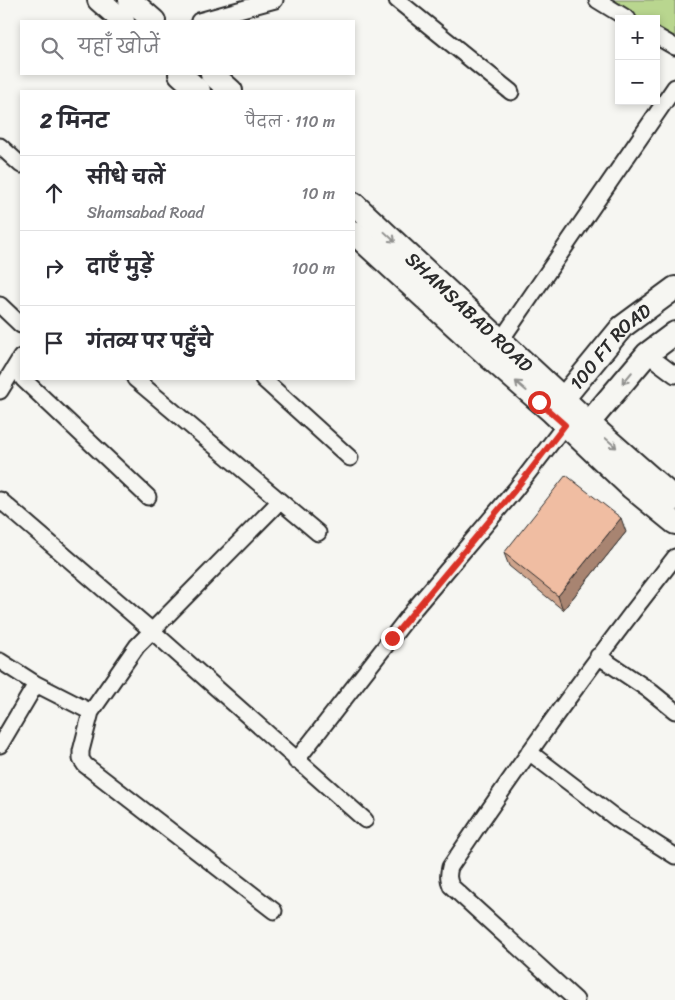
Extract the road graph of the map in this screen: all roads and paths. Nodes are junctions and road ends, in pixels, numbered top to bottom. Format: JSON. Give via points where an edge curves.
{"nodes":[{"id":1,"x":99,"y":0,"type":"edge"},
{"id":2,"x":130,"y":0,"type":"edge"},
{"id":3,"x":275,"y":0,"type":"edge"},
{"id":4,"x":397,"y":0,"type":"edge"},
{"id":5,"x":597,"y":0,"type":"edge"},
{"id":6,"x":621,"y":15,"type":"edge"},
{"id":7,"x":122,"y":20,"type":"edge"},
{"id":8,"x":153,"y":20,"type":"edge"},
{"id":9,"x":203,"y":20,"type":"edge"},
{"id":10,"x":660,"y":38,"type":"edge"},
{"id":11,"x":675,"y":47,"type":"edge"},
{"id":12,"x":181,"y":75,"type":"edge"},
{"id":13,"x":213,"y":75,"type":"edge"},
{"id":14,"x":675,"y":87,"type":"edge"},
{"id":15,"x":198,"y":90,"type":"edge"},
{"id":16,"x":230,"y":90,"type":"edge"},
{"id":17,"x":512,"y":92,"type":"dead end"},
{"id":18,"x":0,"y":146,"type":"edge"},
{"id":19,"x":20,"y":164,"type":"edge"},
{"id":20,"x":355,"y":205,"type":"edge"},
{"id":21,"x":355,"y":234,"type":"edge"},
{"id":22,"x":675,"y":288,"type":"edge"},
{"id":23,"x":0,"y":305,"type":"edge"},
{"id":24,"x":20,"y":324,"type":"edge"},
{"id":25,"x":675,"y":333,"type":"edge"},
{"id":26,"x":501,"y":340,"type":"junction"},
{"id":27,"x":648,"y":354,"type":"junction"},
{"id":28,"x":20,"y":371,"type":"edge"},
{"id":29,"x":675,"y":375,"type":"edge"},
{"id":30,"x":29,"y":380,"type":"edge"},
{"id":31,"x":136,"y":380,"type":"edge"},
{"id":32,"x":263,"y":380,"type":"edge"},
{"id":33,"x":0,"y":390,"type":"edge"},
{"id":34,"x":569,"y":419,"type":"junction"},
{"id":35,"x":350,"y":458,"type":"dead end"},
{"id":36,"x":148,"y":497,"type":"dead end"},
{"id":37,"x":675,"y":499,"type":"edge"},
{"id":38,"x":0,"y":500,"type":"edge"},
{"id":39,"x":279,"y":502,"type":"junction"},
{"id":40,"x":675,"y":523,"type":"edge"},
{"id":41,"x":318,"y":533,"type":"dead end"},
{"id":42,"x":675,"y":557,"type":"edge"},
{"id":43,"x":151,"y":630,"type":"junction"},
{"id":44,"x":598,"y":656,"type":"junction"},
{"id":45,"x":0,"y":661,"type":"edge"},
{"id":46,"x":36,"y":684,"type":"junction"},
{"id":47,"x":675,"y":710,"type":"edge"},
{"id":48,"x":91,"y":712,"type":"junction"},
{"id":49,"x":0,"y":745,"type":"edge"},
{"id":50,"x":529,"y":752,"type":"junction"},
{"id":51,"x":296,"y":761,"type":"junction"},
{"id":52,"x":365,"y":820,"type":"dead end"},
{"id":53,"x":675,"y":856,"type":"edge"},
{"id":54,"x":274,"y":910,"type":"dead end"},
{"id":55,"x":576,"y":1000,"type":"edge"}],
"edges":[{"from":1,"to":7,"type":"main road"},
{"from":2,"to":8,"type":"main road"},
{"from":3,"to":9,"type":"street"},
{"from":4,"to":17,"type":"street"},
{"from":5,"to":6,"type":"street"},
{"from":10,"to":11,"type":"street"},
{"from":12,"to":15,"type":"main road"},
{"from":13,"to":16,"type":"main road"},
{"from":14,"to":26,"type":"street"},
{"from":18,"to":19,"type":"street"},
{"from":20,"to":26,"type":"main road","name":"SHAMSABAD ROAD","one_way":true},
{"from":34,"to":21,"type":"main road","name":"SHAMSABAD ROAD","one_way":true},
{"from":22,"to":34,"type":"main road","name":"100 FT ROAD","via":[[622,327]]},
{"from":23,"to":24,"type":"street"},
{"from":25,"to":27,"type":"main road","name":"100 FT ROAD"},
{"from":26,"to":34,"type":"main road","name":"SHAMSABAD ROAD"},
{"from":27,"to":29,"type":"street"},
{"from":27,"to":34,"type":"main road","name":"100 FT ROAD","one_way":true},
{"from":28,"to":33,"type":"street"},
{"from":30,"to":36,"type":"street"},
{"from":31,"to":39,"type":"street"},
{"from":32,"to":35,"type":"street"},
{"from":34,"to":37,"type":"main road","name":"SHAMSABAD ROAD","one_way":true},
{"from":34,"to":40,"type":"main road","name":"SHAMSABAD ROAD","via":[[632,488]]},
{"from":34,"to":51,"type":"street"},
{"from":38,"to":43,"type":"street"},
{"from":39,"to":41,"type":"street"},
{"from":39,"to":43,"type":"street"},
{"from":42,"to":44,"type":"street"},
{"from":43,"to":48,"type":"street"},
{"from":43,"to":51,"type":"street"},
{"from":44,"to":47,"type":"street"},
{"from":44,"to":50,"type":"street"},
{"from":45,"to":46,"type":"street"},
{"from":46,"to":48,"type":"street"},
{"from":46,"to":49,"type":"street"},
{"from":48,"to":54,"type":"street","via":[[81,751],[85,765]]},
{"from":50,"to":53,"type":"street","via":[[617,819]]},
{"from":50,"to":55,"type":"street","via":[[450,867],[448,878],[451,886]]},
{"from":51,"to":52,"type":"street"}]}
